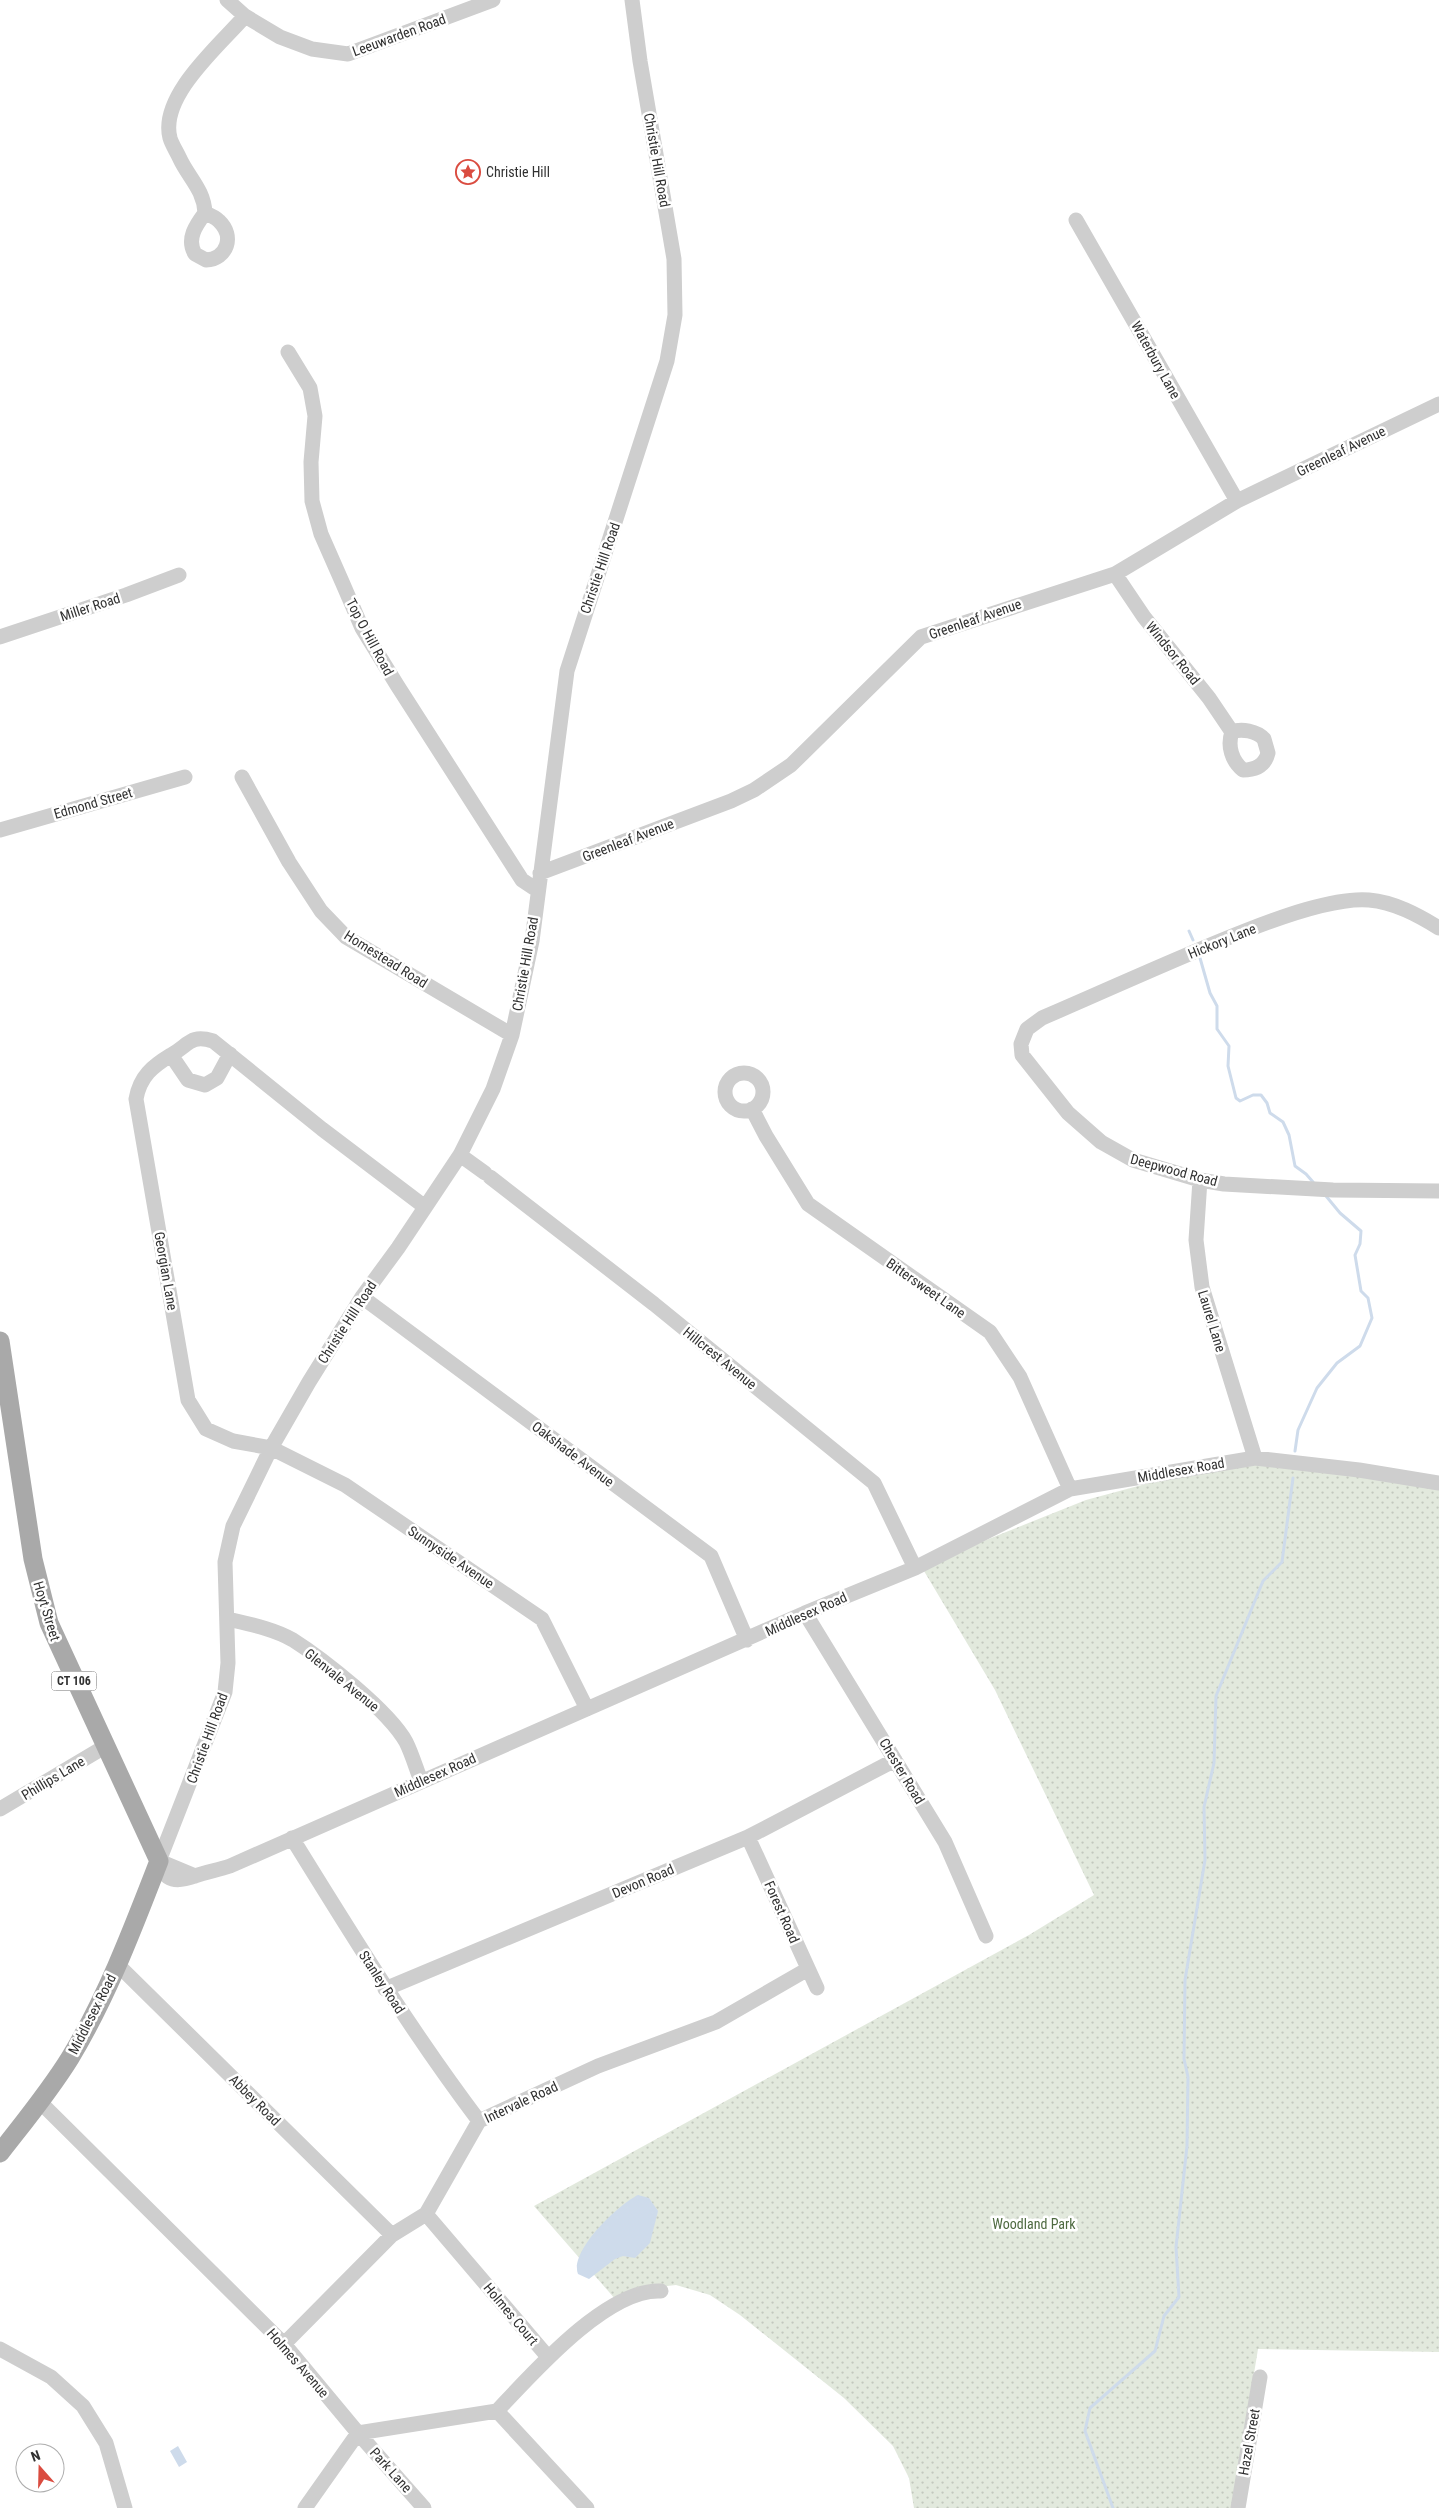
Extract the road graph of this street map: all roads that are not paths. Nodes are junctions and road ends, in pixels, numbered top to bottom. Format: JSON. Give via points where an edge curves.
{"nodes":[{"id":1,"x":227,"y":0,"type":"edge"},
{"id":2,"x":493,"y":0,"type":"edge"},
{"id":3,"x":632,"y":0,"type":"edge"},
{"id":4,"x":245,"y":16,"type":"junction"},
{"id":5,"x":205,"y":213,"type":"dead end"},
{"id":6,"x":1076,"y":220,"type":"dead end"},
{"id":7,"x":288,"y":352,"type":"dead end"},
{"id":8,"x":1439,"y":404,"type":"edge"},
{"id":9,"x":1236,"y":501,"type":"junction"},
{"id":10,"x":1115,"y":574,"type":"junction"},
{"id":11,"x":179,"y":575,"type":"dead end"},
{"id":12,"x":0,"y":637,"type":"edge"},
{"id":13,"x":1232,"y":732,"type":"dead end"},
{"id":14,"x":185,"y":777,"type":"dead end"},
{"id":15,"x":242,"y":777,"type":"dead end"},
{"id":16,"x":0,"y":830,"type":"edge"},
{"id":17,"x":540,"y":873,"type":"junction"},
{"id":18,"x":537,"y":890,"type":"junction"},
{"id":19,"x":1439,"y":928,"type":"edge"},
{"id":20,"x":512,"y":1035,"type":"junction"},
{"id":21,"x":1021,"y":1044,"type":"joint"},
{"id":22,"x":230,"y":1054,"type":"junction"},
{"id":23,"x":171,"y":1055,"type":"junction"},
{"id":24,"x":752,"y":1109,"type":"dead end"},
{"id":25,"x":460,"y":1155,"type":"junction"},
{"id":26,"x":1200,"y":1180,"type":"junction"},
{"id":27,"x":1439,"y":1191,"type":"edge"},
{"id":28,"x":425,"y":1207,"type":"junction"},
{"id":29,"x":362,"y":1297,"type":"junction"},
{"id":30,"x":0,"y":1342,"type":"edge"},
{"id":31,"x":271,"y":1448,"type":"junction"},
{"id":32,"x":1255,"y":1458,"type":"junction"},
{"id":33,"x":1439,"y":1482,"type":"edge"},
{"id":34,"x":1070,"y":1489,"type":"junction"},
{"id":35,"x":915,"y":1568,"type":"junction"},
{"id":36,"x":805,"y":1613,"type":"junction"},
{"id":37,"x":228,"y":1619,"type":"junction"},
{"id":38,"x":747,"y":1640,"type":"junction"},
{"id":39,"x":587,"y":1709,"type":"junction"},
{"id":40,"x":106,"y":1746,"type":"junction"},
{"id":41,"x":895,"y":1760,"type":"junction"},
{"id":42,"x":421,"y":1781,"type":"junction"},
{"id":43,"x":0,"y":1809,"type":"edge"},
{"id":44,"x":748,"y":1837,"type":"junction"},
{"id":45,"x":292,"y":1838,"type":"junction"},
{"id":46,"x":159,"y":1861,"type":"junction"},
{"id":47,"x":986,"y":1936,"type":"dead end"},
{"id":48,"x":117,"y":1964,"type":"junction"},
{"id":49,"x":808,"y":1969,"type":"junction"},
{"id":50,"x":817,"y":1988,"type":"dead end"},
{"id":51,"x":385,"y":1990,"type":"junction"},
{"id":52,"x":40,"y":2102,"type":"junction"},
{"id":53,"x":479,"y":2121,"type":"junction"},
{"id":54,"x":0,"y":2153,"type":"edge"},
{"id":55,"x":426,"y":2214,"type":"junction"},
{"id":56,"x":392,"y":2235,"type":"junction"},
{"id":57,"x":661,"y":2291,"type":"dead end"},
{"id":58,"x":284,"y":2344,"type":"junction"},
{"id":59,"x":0,"y":2349,"type":"edge"},
{"id":60,"x":548,"y":2357,"type":"junction"},
{"id":61,"x":1260,"y":2377,"type":"dead end"},
{"id":62,"x":497,"y":2411,"type":"junction"},
{"id":63,"x":358,"y":2433,"type":"junction"},
{"id":64,"x":124,"y":2508,"type":"edge"},
{"id":65,"x":305,"y":2508,"type":"edge"},
{"id":66,"x":424,"y":2508,"type":"edge"},
{"id":67,"x":588,"y":2508,"type":"edge"},
{"id":68,"x":1238,"y":2508,"type":"edge"}],
"edges":[{"from":1,"to":4,"type":"street","name":"Leeuwarden Road"},
{"from":2,"to":4,"type":"street","name":"Leeuwarden Road","via":[[348,54],[312,49],[280,37]]},
{"from":3,"to":17,"type":"street","name":"Christie Hill Road","via":[[674,260],[675,315],[667,361],[567,671]]},
{"from":4,"to":5,"type":"street","via":[[178,94],[170,116],[170,138],[200,190],[205,201]]},
{"from":6,"to":9,"type":"street","name":"Waterbury Lane"},
{"from":7,"to":18,"type":"street","name":"Top O Hill Road","via":[[310,388],[315,416],[312,501],[319,526],[362,628],[522,880]]},
{"from":8,"to":9,"type":"street","name":"Greenleaf Avenue"},
{"from":9,"to":10,"type":"street","name":"Greenleaf Avenue"},
{"from":10,"to":13,"type":"street","name":"Windsor Road"},
{"from":10,"to":17,"type":"street","name":"Greenleaf Avenue","via":[[921,637],[791,765],[754,790]]},
{"from":11,"to":12,"type":"street","name":"Miller Road"},
{"from":14,"to":16,"type":"street","name":"Edmond Street"},
{"from":15,"to":20,"type":"street","name":"Homestead Road","via":[[300,879],[321,911],[346,937]]},
{"from":17,"to":18,"type":"street","name":"Christie Hill Road"},
{"from":18,"to":20,"type":"street","name":"Christie Hill Road","via":[[532,941]]},
{"from":19,"to":21,"type":"street","name":"Hickory Lane","via":[[1414,912],[1369,900],[1301,911],[1220,940],[1042,1018],[1027,1029]]},
{"from":20,"to":25,"type":"street","name":"Christie Hill Road","via":[[493,1090]]},
{"from":21,"to":26,"type":"street","name":"Deepwood Road","via":[[1022,1055],[1035,1073],[1068,1113],[1101,1142],[1133,1160]]},
{"from":22,"to":23,"type":"street","name":"Georgian Lane","via":[[213,1041],[202,1038],[192,1039]]},
{"from":22,"to":23,"type":"street","via":[[217,1078],[205,1085],[188,1080]]},
{"from":22,"to":28,"type":"street","name":"Georgian Lane"},
{"from":23,"to":31,"type":"street","name":"Georgian Lane","via":[[150,1068],[141,1080],[136,1097],[188,1400],[206,1429],[233,1441]]},
{"from":24,"to":34,"type":"street","name":"Bittersweet Lane","via":[[808,1204],[990,1332],[1020,1377]]},
{"from":25,"to":28,"type":"street","name":"Christie Hill Road"},
{"from":25,"to":35,"type":"street","name":"Hillcrest Avenue","via":[[654,1304],[874,1483]]},
{"from":26,"to":27,"type":"street","name":"Deepwood Road","via":[[1333,1190]]},
{"from":26,"to":32,"type":"street","name":"Laurel Lane","via":[[1196,1240],[1202,1287]]},
{"from":28,"to":29,"type":"street","name":"Christie Hill Road"},
{"from":29,"to":31,"type":"street","name":"Christie Hill Road"},
{"from":29,"to":38,"type":"street","name":"Oakshade Avenue","via":[[711,1556]]},
{"from":30,"to":40,"type":"main road","name":"Hoyt Street","number":"CT 106","via":[[43,1605],[55,1640]]},
{"from":31,"to":37,"type":"street","name":"Christie Hill Road","via":[[232,1526],[225,1562]]},
{"from":31,"to":39,"type":"street","name":"Sunnyside Avenue","via":[[345,1485],[542,1619]]},
{"from":32,"to":33,"type":"street","name":"Middlesex Road"},
{"from":32,"to":34,"type":"street","name":"Middlesex Road"},
{"from":34,"to":35,"type":"street","name":"Middlesex Road"},
{"from":35,"to":36,"type":"street","name":"Middlesex Road"},
{"from":36,"to":38,"type":"street","name":"Middlesex Road"},
{"from":36,"to":41,"type":"street","name":"Chester Road"},
{"from":37,"to":42,"type":"street","name":"Glenvale Avenue","via":[[292,1640],[351,1684],[381,1711],[405,1741]]},
{"from":37,"to":46,"type":"street","name":"Christie Hill Road","via":[[225,1692]]},
{"from":38,"to":39,"type":"street","name":"Middlesex Road"},
{"from":39,"to":42,"type":"street","name":"Middlesex Road"},
{"from":40,"to":43,"type":"street","name":"Phillips Lane"},
{"from":40,"to":46,"type":"main road","name":"Hoyt Street","number":"CT 106"},
{"from":41,"to":44,"type":"street","name":"Devon Road"},
{"from":41,"to":47,"type":"street","name":"Chester Road","via":[[945,1842]]},
{"from":42,"to":45,"type":"street","name":"Middlesex Road"},
{"from":44,"to":49,"type":"street","name":"Forest Road"},
{"from":44,"to":51,"type":"street","name":"Devon Road"},
{"from":45,"to":46,"type":"street","name":"Middlesex Road","via":[[230,1866],[195,1876]]},
{"from":45,"to":51,"type":"street","name":"Stanley Road"},
{"from":46,"to":48,"type":"main road","name":"Middlesex Road"},
{"from":48,"to":52,"type":"main road","name":"Middlesex Road","via":[[84,2034]]},
{"from":48,"to":56,"type":"street","name":"Abbey Road"},
{"from":49,"to":50,"type":"street","name":"Forest Road"},
{"from":49,"to":53,"type":"street","name":"Intervale Road","via":[[716,2022],[598,2066]]},
{"from":51,"to":53,"type":"street","name":"Stanley Road"},
{"from":52,"to":54,"type":"main road","name":"Middlesex Road"},
{"from":52,"to":58,"type":"street","name":"Holmes Avenue"},
{"from":53,"to":55,"type":"street","name":"Intervale Road"},
{"from":55,"to":56,"type":"street","name":"Intervale Road"},
{"from":55,"to":60,"type":"street","name":"Holmes Court"},
{"from":56,"to":58,"type":"street","name":"Intervale Road"},
{"from":57,"to":60,"type":"street","via":[[648,2290],[624,2300]]},
{"from":58,"to":63,"type":"street","name":"Holmes Avenue"},
{"from":59,"to":64,"type":"street","via":[[51,2377],[83,2406],[106,2443]]},
{"from":60,"to":62,"type":"street","name":"Holmes Court"},
{"from":61,"to":68,"type":"street","name":"Hazel Street"},
{"from":62,"to":63,"type":"street"},
{"from":62,"to":67,"type":"street"},
{"from":63,"to":65,"type":"street"},
{"from":63,"to":66,"type":"street","name":"Park Lane"}]}
